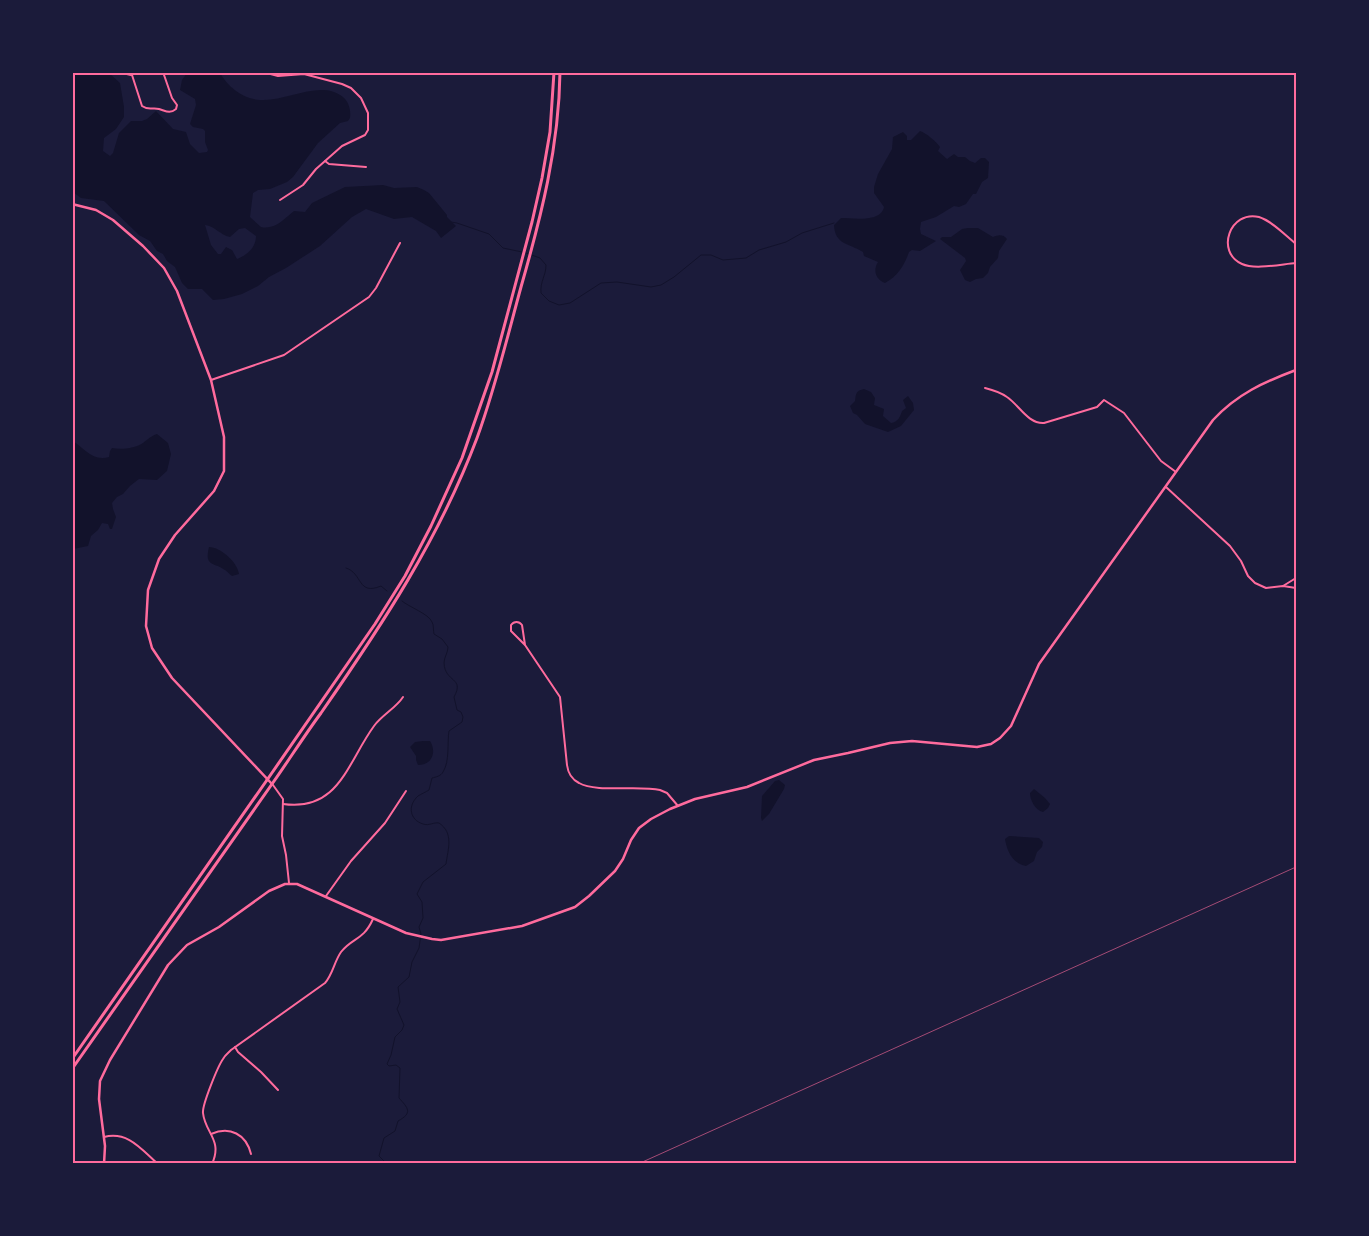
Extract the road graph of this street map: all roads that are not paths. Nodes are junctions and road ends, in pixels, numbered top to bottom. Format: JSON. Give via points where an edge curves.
{"nodes":[{"id":1,"x":118,"y":72,"type":"edge"},
{"id":2,"x":136,"y":72,"type":"edge"},
{"id":3,"x":163,"y":72,"type":"edge"},
{"id":4,"x":263,"y":72,"type":"edge"},
{"id":5,"x":554,"y":72,"type":"edge"},
{"id":6,"x":560,"y":72,"type":"edge"},
{"id":7,"x":298,"y":73,"type":"edge"},
{"id":8,"x":132,"y":75,"type":"junction"},
{"id":9,"x":325,"y":161,"type":"junction"},
{"id":10,"x":366,"y":167,"type":"dead end"},
{"id":11,"x":280,"y":200,"type":"dead end"},
{"id":12,"x":72,"y":204,"type":"edge"},
{"id":13,"x":400,"y":243,"type":"dead end"},
{"id":14,"x":1296,"y":244,"type":"edge"},
{"id":15,"x":1296,"y":263,"type":"edge"},
{"id":16,"x":1296,"y":370,"type":"edge"},
{"id":17,"x":211,"y":380,"type":"junction"},
{"id":18,"x":985,"y":388,"type":"dead end"},
{"id":19,"x":1176,"y":472,"type":"junction"},
{"id":20,"x":1166,"y":487,"type":"junction"},
{"id":21,"x":1296,"y":578,"type":"edge"},
{"id":22,"x":1283,"y":586,"type":"junction"},
{"id":23,"x":1296,"y":588,"type":"edge"},
{"id":24,"x":525,"y":645,"type":"junction"},
{"id":25,"x":404,"y":696,"type":"dead end"},
{"id":26,"x":267,"y":780,"type":"junction"},
{"id":27,"x":272,"y":784,"type":"junction"},
{"id":28,"x":406,"y":791,"type":"dead end"},
{"id":29,"x":283,"y":804,"type":"junction"},
{"id":30,"x":678,"y":806,"type":"junction"},
{"id":31,"x":289,"y":883,"type":"junction"},
{"id":32,"x":326,"y":896,"type":"junction"},
{"id":33,"x":373,"y":919,"type":"junction"},
{"id":34,"x":235,"y":1047,"type":"junction"},
{"id":35,"x":72,"y":1059,"type":"edge"},
{"id":36,"x":72,"y":1069,"type":"edge"},
{"id":37,"x":278,"y":1090,"type":"dead end"},
{"id":38,"x":211,"y":1134,"type":"junction"},
{"id":39,"x":104,"y":1137,"type":"junction"},
{"id":40,"x":251,"y":1154,"type":"dead end"},
{"id":41,"x":104,"y":1164,"type":"edge"},
{"id":42,"x":158,"y":1164,"type":"edge"},
{"id":43,"x":212,"y":1164,"type":"edge"}],
"edges":[{"from":1,"to":8,"type":"street"},
{"from":2,"to":8,"type":"street"},
{"from":3,"to":8,"type":"street","via":[[177,105],[172,112],[142,106]]},
{"from":4,"to":7,"type":"street","via":[[278,76]]},
{"from":5,"to":26,"type":"highway","via":[[550,132],[525,250],[486,388],[462,458],[405,576]]},
{"from":6,"to":27,"type":"highway","via":[[558,117],[543,208],[496,380],[466,465],[439,525],[393,607]]},
{"from":7,"to":9,"type":"street","via":[[346,86],[361,98],[367,109],[369,121],[365,135],[342,146]]},
{"from":9,"to":10,"type":"street"},
{"from":9,"to":11,"type":"street","via":[[303,184]]},
{"from":12,"to":17,"type":"street","via":[[104,214],[164,268],[177,291]]},
{"from":13,"to":17,"type":"street","via":[[369,297],[284,355]]},
{"from":14,"to":15,"type":"street","via":[[1265,220],[1254,216],[1236,223],[1228,241],[1232,256],[1246,265]]},
{"from":16,"to":19,"type":"street","via":[[1264,382],[1223,410]]},
{"from":17,"to":26,"type":"street","via":[[224,437],[224,471],[214,491],[175,535],[159,560],[148,590],[146,626],[152,648],[172,678]]},
{"from":18,"to":19,"type":"street","via":[[1004,395],[1037,423],[1097,407],[1104,400],[1124,413],[1161,461]]},
{"from":19,"to":20,"type":"street"},
{"from":20,"to":22,"type":"street","via":[[1230,546],[1255,583],[1266,588]]},
{"from":20,"to":30,"type":"street","via":[[1039,664],[1006,733],[992,744],[977,748],[912,741],[888,743],[814,760],[747,787]]},
{"from":21,"to":22,"type":"street"},
{"from":22,"to":23,"type":"street"},
{"from":24,"to":24,"type":"street","via":[[511,631],[514,622],[523,627]]},
{"from":24,"to":30,"type":"street","via":[[560,698],[568,772],[574,780],[593,787],[660,790]]},
{"from":25,"to":29,"type":"street","via":[[375,725],[334,790],[310,804]]},
{"from":26,"to":27,"type":"street"},
{"from":26,"to":35,"type":"highway"},
{"from":27,"to":29,"type":"street"},
{"from":27,"to":36,"type":"highway"},
{"from":28,"to":32,"type":"street","via":[[385,823],[350,861]]},
{"from":29,"to":31,"type":"street","via":[[282,839]]},
{"from":30,"to":33,"type":"street","via":[[639,828],[615,871],[575,907],[522,926],[442,940],[406,932]]},
{"from":31,"to":32,"type":"street"},
{"from":31,"to":39,"type":"street","via":[[268,891],[219,927],[186,945],[168,965],[100,1081]]},
{"from":32,"to":33,"type":"street"},
{"from":33,"to":34,"type":"street","via":[[366,933],[340,953],[324,983]]},
{"from":34,"to":37,"type":"street"},
{"from":34,"to":38,"type":"street","via":[[223,1058],[203,1108],[204,1120]]},
{"from":38,"to":40,"type":"street","via":[[224,1130],[235,1133],[250,1147]]},
{"from":38,"to":43,"type":"street","via":[[216,1151]]},
{"from":39,"to":41,"type":"street"},
{"from":39,"to":42,"type":"street","via":[[130,1140]]}]}
